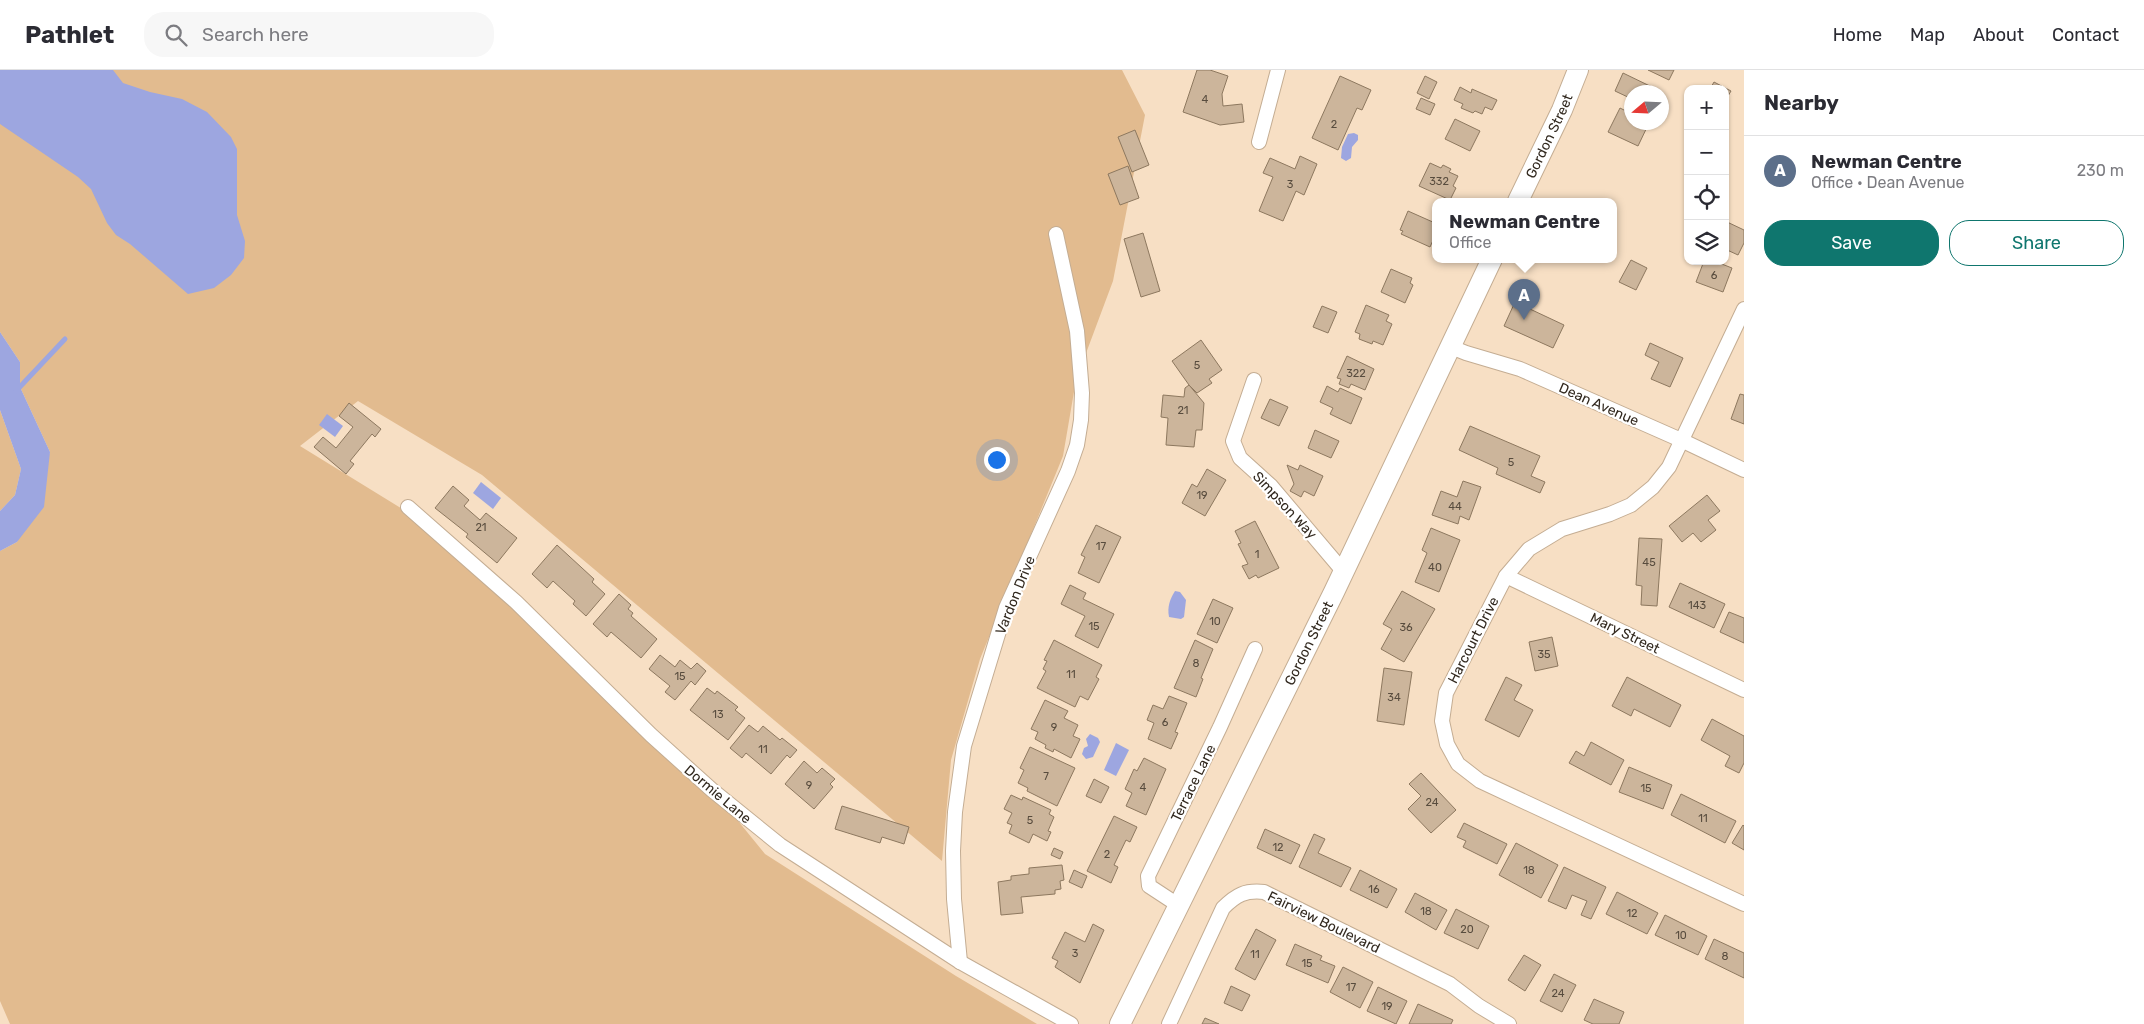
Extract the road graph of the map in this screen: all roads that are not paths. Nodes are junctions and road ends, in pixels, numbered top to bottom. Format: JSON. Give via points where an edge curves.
{"nodes":[{"id":1,"x":1278,"y":70,"type":"edge"},
{"id":2,"x":1578,"y":70,"type":"edge"},
{"id":3,"x":1259,"y":142,"type":"dead end"},
{"id":4,"x":1519,"y":198,"type":"edge"},
{"id":5,"x":1056,"y":234,"type":"dead end"},
{"id":6,"x":1490,"y":263,"type":"edge"},
{"id":7,"x":1744,"y":309,"type":"edge"},
{"id":8,"x":1451,"y":347,"type":"junction"},
{"id":9,"x":1254,"y":380,"type":"dead end"},
{"id":10,"x":1682,"y":440,"type":"junction"},
{"id":11,"x":1744,"y":470,"type":"edge"},
{"id":12,"x":408,"y":508,"type":"dead end"},
{"id":13,"x":1343,"y":571,"type":"junction"},
{"id":14,"x":1506,"y":576,"type":"junction"},
{"id":15,"x":1255,"y":649,"type":"dead end"},
{"id":16,"x":1744,"y":690,"type":"edge"},
{"id":17,"x":1744,"y":904,"type":"edge"},
{"id":18,"x":1178,"y":905,"type":"junction"},
{"id":19,"x":960,"y":962,"type":"junction"},
{"id":20,"x":1071,"y":1024,"type":"edge"},
{"id":21,"x":1120,"y":1024,"type":"edge"},
{"id":22,"x":1169,"y":1024,"type":"edge"},
{"id":23,"x":1509,"y":1024,"type":"edge"}],
"edges":[{"from":1,"to":3,"type":"street"},
{"from":2,"to":4,"type":"main road","name":"Gordon Street"},
{"from":5,"to":19,"type":"street","name":"Vardon Drive","via":[[1077,331],[1081,420],[1068,471],[1006,608],[964,746],[952,851]]},
{"from":6,"to":8,"type":"main road","name":"Gordon Street"},
{"from":7,"to":10,"type":"street","name":"Harcourt Drive"},
{"from":8,"to":10,"type":"street","name":"Dean Avenue","via":[[1520,369]]},
{"from":8,"to":13,"type":"main road","name":"Gordon Street"},
{"from":9,"to":13,"type":"street","name":"Simpson Way","via":[[1233,440],[1240,458],[1271,486]]},
{"from":10,"to":11,"type":"street","name":"Dean Avenue"},
{"from":10,"to":14,"type":"street","name":"Harcourt Drive","via":[[1658,480],[1631,505],[1562,529],[1529,549]]},
{"from":12,"to":19,"type":"street","name":"Dormie Lane","via":[[516,602],[651,735],[712,790],[780,845]]},
{"from":13,"to":18,"type":"main road","name":"Gordon Street"},
{"from":14,"to":16,"type":"street","name":"Mary Street"},
{"from":14,"to":17,"type":"street","name":"Harcourt Drive","via":[[1446,693],[1442,721],[1447,744],[1458,764],[1480,781]]},
{"from":15,"to":18,"type":"street","name":"Terrace Lane","via":[[1148,876],[1149,886]]},
{"from":18,"to":21,"type":"main road","name":"Gordon Street"},
{"from":19,"to":20,"type":"street","name":"Dormie Lane"},
{"from":22,"to":23,"type":"street","name":"Fairview Boulevard","via":[[1223,908],[1237,895],[1252,891],[1264,892],[1450,984]]}]}
